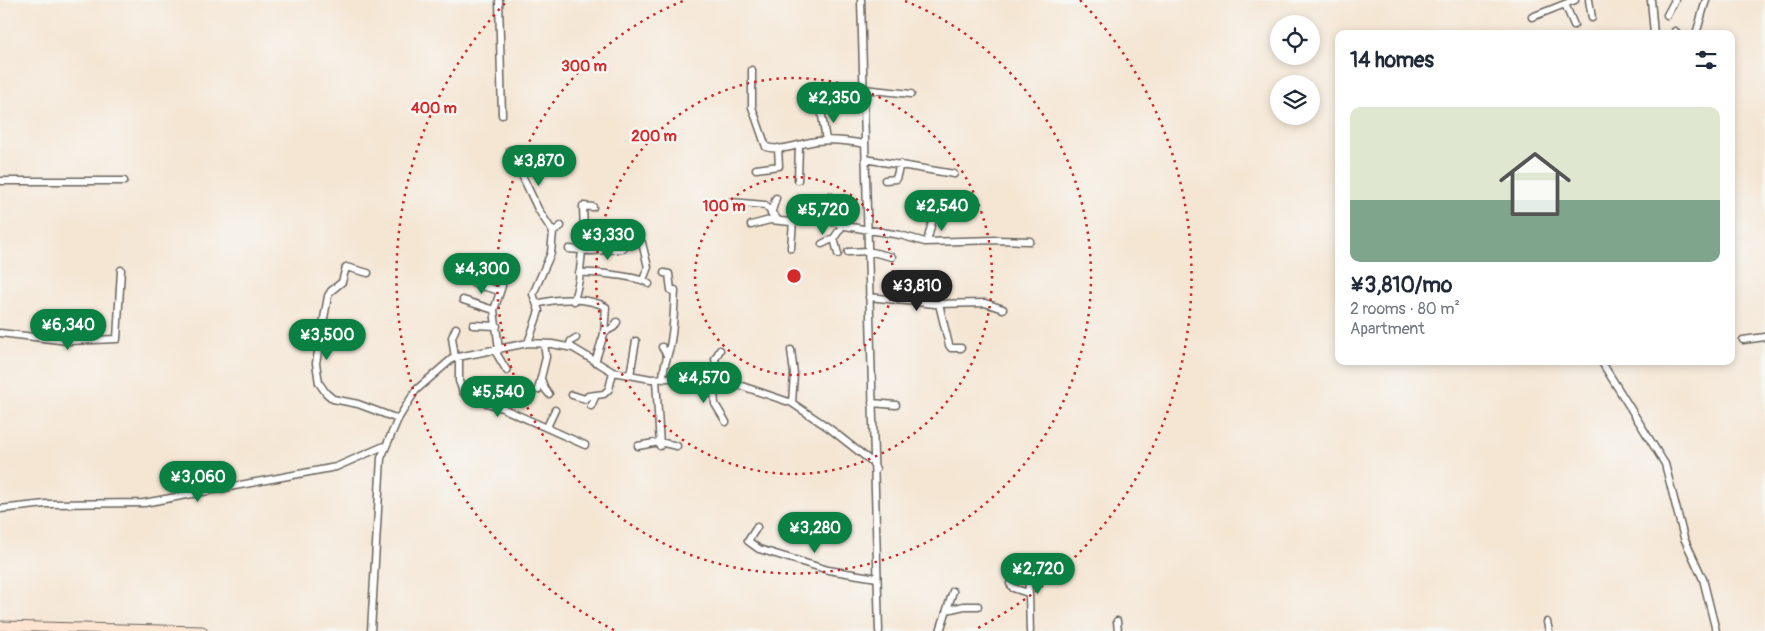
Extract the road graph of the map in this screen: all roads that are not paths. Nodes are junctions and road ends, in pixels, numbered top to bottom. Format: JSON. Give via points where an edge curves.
{"nodes":[{"id":1,"x":499,"y":0,"type":"edge"},
{"id":2,"x":861,"y":0,"type":"edge"},
{"id":3,"x":1589,"y":0,"type":"edge"},
{"id":4,"x":1651,"y":0,"type":"edge"},
{"id":5,"x":1675,"y":0,"type":"edge"},
{"id":6,"x":1706,"y":0,"type":"edge"},
{"id":7,"x":1569,"y":2,"type":"edge"},
{"id":8,"x":1667,"y":15,"type":"dead end"},
{"id":9,"x":1532,"y":17,"type":"dead end"},
{"id":10,"x":1592,"y":18,"type":"dead end"},
{"id":11,"x":1574,"y":24,"type":"dead end"},
{"id":12,"x":1654,"y":30,"type":"edge"},
{"id":13,"x":1697,"y":30,"type":"edge"},
{"id":14,"x":752,"y":70,"type":"dead end"},
{"id":15,"x":822,"y":89,"type":"dead end"},
{"id":16,"x":863,"y":89,"type":"junction"},
{"id":17,"x":911,"y":94,"type":"dead end"},
{"id":18,"x":821,"y":110,"type":"dead end"},
{"id":19,"x":502,"y":115,"type":"dead end"},
{"id":20,"x":826,"y":140,"type":"junction"},
{"id":21,"x":865,"y":144,"type":"junction"},
{"id":22,"x":799,"y":145,"type":"junction"},
{"id":23,"x":778,"y":148,"type":"junction"},
{"id":24,"x":510,"y":150,"type":"dead end"},
{"id":25,"x":865,"y":159,"type":"junction"},
{"id":26,"x":900,"y":164,"type":"junction"},
{"id":27,"x":756,"y":170,"type":"dead end"},
{"id":28,"x":954,"y":174,"type":"dead end"},
{"id":29,"x":798,"y":180,"type":"dead end"},
{"id":30,"x":884,"y":180,"type":"dead end"},
{"id":31,"x":0,"y":181,"type":"edge"},
{"id":32,"x":124,"y":181,"type":"dead end"},
{"id":33,"x":830,"y":196,"type":"dead end"},
{"id":34,"x":776,"y":198,"type":"dead end"},
{"id":35,"x":730,"y":202,"type":"dead end"},
{"id":36,"x":593,"y":207,"type":"dead end"},
{"id":37,"x":772,"y":212,"type":"junction"},
{"id":38,"x":933,"y":218,"type":"dead end"},
{"id":39,"x":828,"y":219,"type":"junction"},
{"id":40,"x":770,"y":220,"type":"junction"},
{"id":41,"x":778,"y":220,"type":"junction"},
{"id":42,"x":793,"y":221,"type":"junction"},
{"id":43,"x":751,"y":225,"type":"dead end"},
{"id":44,"x":843,"y":225,"type":"junction"},
{"id":45,"x":561,"y":226,"type":"dead end"},
{"id":46,"x":867,"y":230,"type":"junction"},
{"id":47,"x":553,"y":232,"type":"junction"},
{"id":48,"x":834,"y":238,"type":"junction"},
{"id":49,"x":927,"y":242,"type":"junction"},
{"id":50,"x":1030,"y":242,"type":"dead end"},
{"id":51,"x":822,"y":244,"type":"dead end"},
{"id":52,"x":791,"y":248,"type":"dead end"},
{"id":53,"x":569,"y":249,"type":"dead end"},
{"id":54,"x":582,"y":250,"type":"junction"},
{"id":55,"x":868,"y":251,"type":"junction"},
{"id":56,"x":848,"y":252,"type":"dead end"},
{"id":57,"x":838,"y":254,"type":"dead end"},
{"id":58,"x":892,"y":257,"type":"dead end"},
{"id":59,"x":121,"y":270,"type":"dead end"},
{"id":60,"x":579,"y":272,"type":"junction"},
{"id":61,"x":368,"y":273,"type":"dead end"},
{"id":62,"x":664,"y":273,"type":"dead end"},
{"id":63,"x":474,"y":284,"type":"dead end"},
{"id":64,"x":869,"y":297,"type":"junction"},
{"id":65,"x":463,"y":300,"type":"dead end"},
{"id":66,"x":574,"y":301,"type":"junction"},
{"id":67,"x":537,"y":304,"type":"junction"},
{"id":68,"x":939,"y":304,"type":"junction"},
{"id":69,"x":1003,"y":309,"type":"dead end"},
{"id":70,"x":494,"y":310,"type":"junction"},
{"id":71,"x":617,"y":322,"type":"dead end"},
{"id":72,"x":473,"y":324,"type":"dead end"},
{"id":73,"x":496,"y":326,"type":"junction"},
{"id":74,"x":456,"y":328,"type":"dead end"},
{"id":75,"x":605,"y":332,"type":"junction"},
{"id":76,"x":0,"y":334,"type":"edge"},
{"id":77,"x":576,"y":338,"type":"dead end"},
{"id":78,"x":1765,"y":338,"type":"edge"},
{"id":79,"x":1743,"y":340,"type":"dead end"},
{"id":80,"x":636,"y":341,"type":"dead end"},
{"id":81,"x":528,"y":343,"type":"junction"},
{"id":82,"x":544,"y":344,"type":"junction"},
{"id":83,"x":569,"y":347,"type":"junction"},
{"id":84,"x":662,"y":347,"type":"dead end"},
{"id":85,"x":961,"y":348,"type":"dead end"},
{"id":86,"x":497,"y":350,"type":"junction"},
{"id":87,"x":720,"y":350,"type":"dead end"},
{"id":88,"x":791,"y":350,"type":"dead end"},
{"id":89,"x":667,"y":355,"type":"junction"},
{"id":90,"x":457,"y":358,"type":"junction"},
{"id":91,"x":595,"y":362,"type":"junction"},
{"id":92,"x":1603,"y":365,"type":"edge"},
{"id":93,"x":507,"y":371,"type":"dead end"},
{"id":94,"x":613,"y":372,"type":"junction"},
{"id":95,"x":630,"y":375,"type":"junction"},
{"id":96,"x":715,"y":377,"type":"junction"},
{"id":97,"x":540,"y":378,"type":"junction"},
{"id":98,"x":660,"y":379,"type":"junction"},
{"id":99,"x":538,"y":390,"type":"dead end"},
{"id":100,"x":549,"y":394,"type":"dead end"},
{"id":101,"x":572,"y":395,"type":"dead end"},
{"id":102,"x":596,"y":395,"type":"junction"},
{"id":103,"x":792,"y":403,"type":"junction"},
{"id":104,"x":872,"y":403,"type":"junction"},
{"id":105,"x":896,"y":405,"type":"dead end"},
{"id":106,"x":591,"y":406,"type":"dead end"},
{"id":107,"x":555,"y":410,"type":"dead end"},
{"id":108,"x":398,"y":419,"type":"junction"},
{"id":109,"x":726,"y":422,"type":"dead end"},
{"id":110,"x":547,"y":427,"type":"junction"},
{"id":111,"x":659,"y":444,"type":"junction"},
{"id":112,"x":585,"y":445,"type":"dead end"},
{"id":113,"x":384,"y":446,"type":"junction"},
{"id":114,"x":638,"y":446,"type":"dead end"},
{"id":115,"x":677,"y":446,"type":"dead end"},
{"id":116,"x":876,"y":469,"type":"junction"},
{"id":117,"x":0,"y":509,"type":"edge"},
{"id":118,"x":757,"y":527,"type":"dead end"},
{"id":119,"x":1026,"y":562,"type":"dead end"},
{"id":120,"x":878,"y":578,"type":"junction"},
{"id":121,"x":1010,"y":584,"type":"dead end"},
{"id":122,"x":953,"y":591,"type":"dead end"},
{"id":123,"x":1028,"y":593,"type":"junction"},
{"id":124,"x":978,"y":606,"type":"dead end"},
{"id":125,"x":947,"y":610,"type":"junction"},
{"id":126,"x":1117,"y":621,"type":"dead end"},
{"id":127,"x":1547,"y":622,"type":"dead end"},
{"id":128,"x":0,"y":626,"type":"edge"},
{"id":129,"x":143,"y":630,"type":"edge"},
{"id":130,"x":202,"y":631,"type":"edge"},
{"id":131,"x":371,"y":631,"type":"edge"},
{"id":132,"x":879,"y":631,"type":"edge"},
{"id":133,"x":940,"y":631,"type":"edge"},
{"id":134,"x":1030,"y":631,"type":"edge"},
{"id":135,"x":1118,"y":631,"type":"edge"},
{"id":136,"x":1549,"y":631,"type":"edge"},
{"id":137,"x":1716,"y":631,"type":"edge"}],
"edges":[{"from":1,"to":19,"type":"street"},
{"from":2,"to":16,"type":"street"},
{"from":3,"to":10,"type":"street"},
{"from":4,"to":12,"type":"street"},
{"from":5,"to":8,"type":"street"},
{"from":6,"to":13,"type":"street"},
{"from":7,"to":9,"type":"street"},
{"from":7,"to":11,"type":"street"},
{"from":14,"to":23,"type":"street","via":[[752,107],[757,128],[766,147]]},
{"from":15,"to":16,"type":"street"},
{"from":16,"to":17,"type":"street"},
{"from":16,"to":21,"type":"street"},
{"from":18,"to":20,"type":"street"},
{"from":20,"to":21,"type":"street"},
{"from":20,"to":22,"type":"street"},
{"from":21,"to":25,"type":"street"},
{"from":22,"to":23,"type":"street"},
{"from":22,"to":29,"type":"street"},
{"from":23,"to":27,"type":"street","via":[[779,166]]},
{"from":24,"to":47,"type":"street","via":[[538,209]]},
{"from":25,"to":26,"type":"street"},
{"from":25,"to":46,"type":"street"},
{"from":26,"to":28,"type":"street"},
{"from":26,"to":30,"type":"street","via":[[896,179]]},
{"from":31,"to":32,"type":"street"},
{"from":33,"to":39,"type":"street"},
{"from":34,"to":37,"type":"street"},
{"from":35,"to":37,"type":"street","via":[[761,204]]},
{"from":36,"to":54,"type":"street","via":[[583,206]]},
{"from":37,"to":40,"type":"street"},
{"from":37,"to":41,"type":"street"},
{"from":38,"to":49,"type":"street"},
{"from":39,"to":42,"type":"street","via":[[818,217]]},
{"from":39,"to":44,"type":"street"},
{"from":40,"to":41,"type":"street"},
{"from":40,"to":43,"type":"street"},
{"from":41,"to":42,"type":"street"},
{"from":42,"to":52,"type":"street"},
{"from":44,"to":46,"type":"street"},
{"from":44,"to":48,"type":"street"},
{"from":45,"to":47,"type":"street"},
{"from":46,"to":49,"type":"street"},
{"from":46,"to":55,"type":"street"},
{"from":47,"to":67,"type":"street","via":[[551,253],[533,294]]},
{"from":48,"to":51,"type":"street"},
{"from":48,"to":57,"type":"street"},
{"from":49,"to":50,"type":"street"},
{"from":53,"to":54,"type":"street"},
{"from":54,"to":60,"type":"street"},
{"from":54,"to":60,"type":"street","via":[[618,250],[630,240],[642,243],[648,268],[646,282]]},
{"from":55,"to":56,"type":"street"},
{"from":55,"to":58,"type":"street"},
{"from":55,"to":64,"type":"street"},
{"from":59,"to":76,"type":"street","via":[[118,339],[68,341]]},
{"from":60,"to":66,"type":"street"},
{"from":61,"to":108,"type":"street","via":[[346,267],[342,282],[329,293],[321,329],[317,375],[323,390],[333,399],[358,404]]},
{"from":62,"to":89,"type":"street","via":[[669,274],[671,290],[675,291]]},
{"from":63,"to":70,"type":"street","via":[[501,289]]},
{"from":64,"to":68,"type":"street"},
{"from":64,"to":104,"type":"street"},
{"from":65,"to":70,"type":"street"},
{"from":66,"to":67,"type":"street"},
{"from":66,"to":75,"type":"street","via":[[606,307]]},
{"from":67,"to":81,"type":"street","via":[[538,315]]},
{"from":68,"to":69,"type":"street","via":[[985,303]]},
{"from":68,"to":85,"type":"street","via":[[948,345]]},
{"from":70,"to":73,"type":"street"},
{"from":71,"to":75,"type":"street"},
{"from":72,"to":73,"type":"street"},
{"from":73,"to":86,"type":"street"},
{"from":74,"to":90,"type":"street","via":[[452,337]]},
{"from":75,"to":91,"type":"street"},
{"from":77,"to":83,"type":"street"},
{"from":78,"to":79,"type":"street"},
{"from":80,"to":95,"type":"street"},
{"from":81,"to":82,"type":"street"},
{"from":81,"to":86,"type":"street"},
{"from":82,"to":83,"type":"street"},
{"from":82,"to":97,"type":"street","via":[[546,357]]},
{"from":83,"to":91,"type":"street"},
{"from":84,"to":89,"type":"street"},
{"from":86,"to":90,"type":"street"},
{"from":86,"to":93,"type":"street"},
{"from":87,"to":96,"type":"street","via":[[714,359]]},
{"from":88,"to":103,"type":"street","via":[[794,374]]},
{"from":89,"to":98,"type":"street"},
{"from":90,"to":108,"type":"street","via":[[416,390]]},
{"from":90,"to":110,"type":"street","via":[[459,381],[465,395]]},
{"from":91,"to":94,"type":"street"},
{"from":92,"to":137,"type":"street","via":[[1665,464],[1684,538],[1703,579]]},
{"from":94,"to":95,"type":"street"},
{"from":94,"to":102,"type":"street","via":[[607,392]]},
{"from":95,"to":98,"type":"street"},
{"from":96,"to":98,"type":"street"},
{"from":96,"to":103,"type":"street"},
{"from":96,"to":109,"type":"street","via":[[715,404]]},
{"from":97,"to":99,"type":"street"},
{"from":97,"to":100,"type":"street"},
{"from":98,"to":111,"type":"street"},
{"from":101,"to":102,"type":"street","via":[[585,399]]},
{"from":102,"to":106,"type":"street"},
{"from":103,"to":116,"type":"street","via":[[829,428],[872,462]]},
{"from":104,"to":105,"type":"street"},
{"from":104,"to":116,"type":"street"},
{"from":107,"to":110,"type":"street"},
{"from":108,"to":113,"type":"street"},
{"from":110,"to":112,"type":"street"},
{"from":111,"to":114,"type":"street"},
{"from":111,"to":115,"type":"street"},
{"from":113,"to":117,"type":"street","via":[[336,467],[144,503],[46,504]]},
{"from":113,"to":131,"type":"street","via":[[378,471]]},
{"from":116,"to":120,"type":"street"},
{"from":118,"to":120,"type":"street","via":[[748,541],[759,549],[828,570]]},
{"from":119,"to":123,"type":"street"},
{"from":120,"to":132,"type":"street"},
{"from":121,"to":123,"type":"street"},
{"from":122,"to":125,"type":"street"},
{"from":123,"to":134,"type":"street"},
{"from":124,"to":125,"type":"street"},
{"from":125,"to":133,"type":"street"},
{"from":126,"to":135,"type":"street"},
{"from":127,"to":136,"type":"street"},
{"from":128,"to":129,"type":"street"},
{"from":129,"to":130,"type":"street"}]}
